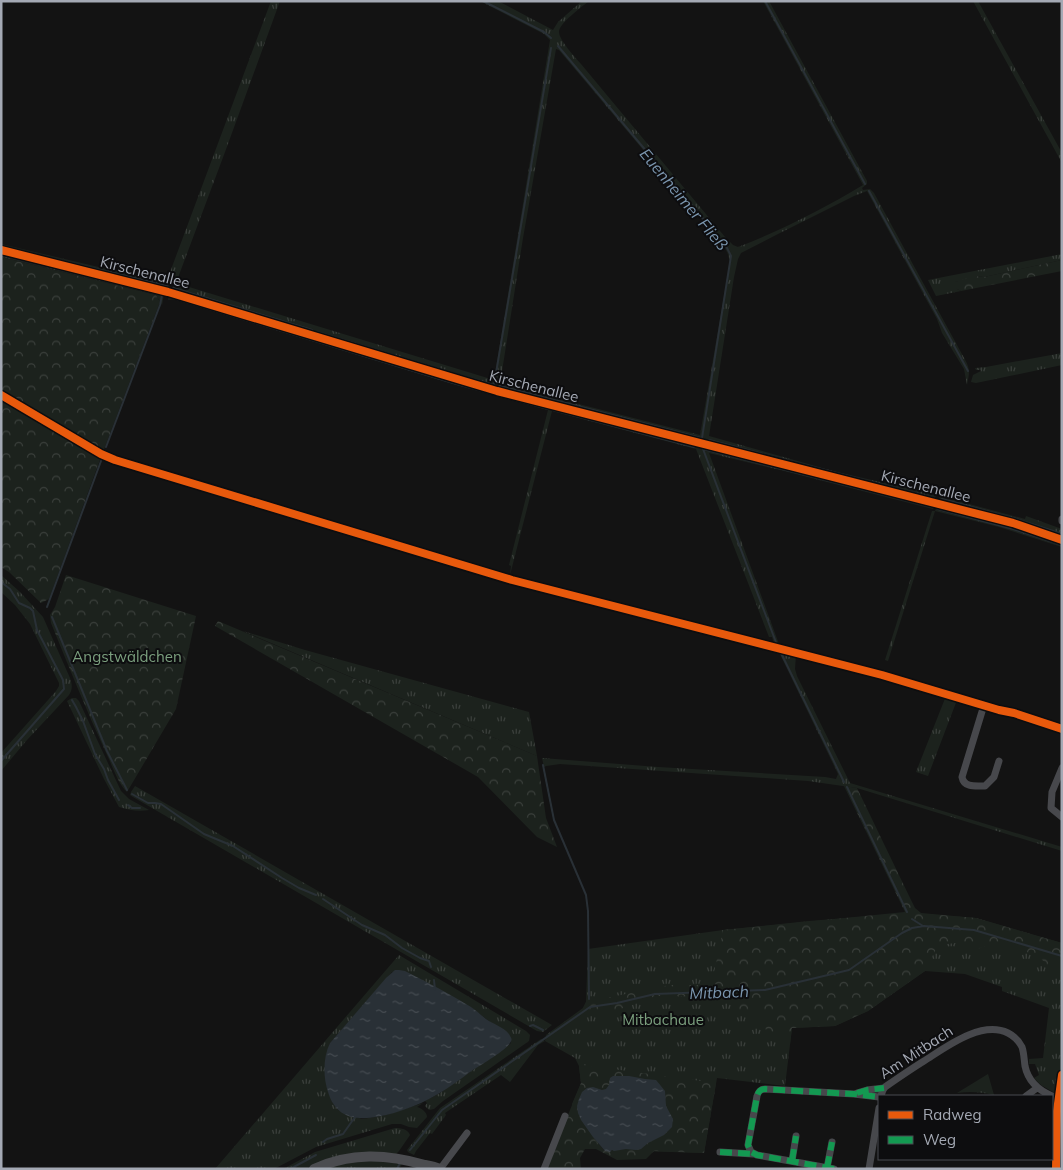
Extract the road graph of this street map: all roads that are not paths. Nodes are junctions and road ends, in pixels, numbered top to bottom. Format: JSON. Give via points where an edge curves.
{"nodes":[{"id":1,"x":1,"y":250,"type":"edge"},
{"id":2,"x":1062,"y":540,"type":"edge"},
{"id":3,"x":1062,"y":729,"type":"edge"},
{"id":4,"x":999,"y":762,"type":"dead end"},
{"id":5,"x":1062,"y":768,"type":"edge"},
{"id":6,"x":1062,"y":817,"type":"edge"},
{"id":7,"x":884,"y":1088,"type":"junction"},
{"id":8,"x":1037,"y":1088,"type":"junction"},
{"id":9,"x":854,"y":1094,"type":"junction"},
{"id":10,"x":881,"y":1095,"type":"edge"},
{"id":11,"x":1027,"y":1095,"type":"edge"},
{"id":12,"x":1050,"y":1095,"type":"edge"},
{"id":13,"x":878,"y":1097,"type":"edge"},
{"id":14,"x":565,"y":1116,"type":"dead end"},
{"id":15,"x":878,"y":1121,"type":"edge"},
{"id":16,"x":467,"y":1133,"type":"dead end"},
{"id":17,"x":877,"y":1134,"type":"edge"},
{"id":18,"x":796,"y":1136,"type":"dead end"},
{"id":19,"x":832,"y":1142,"type":"dead end"},
{"id":20,"x":720,"y":1152,"type":"dead end"},
{"id":21,"x":754,"y":1154,"type":"junction"},
{"id":22,"x":792,"y":1161,"type":"junction"},
{"id":23,"x":426,"y":1167,"type":"edge"},
{"id":24,"x":831,"y":1168,"type":"edge"},
{"id":25,"x":314,"y":1169,"type":"edge"},
{"id":26,"x":440,"y":1169,"type":"edge"},
{"id":27,"x":544,"y":1169,"type":"edge"},
{"id":28,"x":869,"y":1169,"type":"edge"}],
"edges":[{"from":1,"to":2,"type":"street","name":"Kirschenallee","via":[[168,292],[489,388],[1004,520]]},
{"from":3,"to":4,"type":"street","via":[[984,705],[962,777],[964,782],[970,786],[985,786],[994,777]]},
{"from":5,"to":6,"type":"street","via":[[1052,792],[1051,808]]},
{"from":7,"to":8,"type":"street","name":"Am Mitbach","via":[[957,1040],[976,1032],[993,1030],[1007,1033],[1020,1043],[1028,1075]]},
{"from":7,"to":9,"type":"street"},
{"from":7,"to":10,"type":"street","name":"Am Mitbach"},
{"from":8,"to":11,"type":"street"},
{"from":8,"to":12,"type":"street"},
{"from":9,"to":13,"type":"street"},
{"from":9,"to":21,"type":"street","via":[[762,1089],[757,1096],[748,1145]]},
{"from":14,"to":27,"type":"street"},
{"from":15,"to":17,"type":"street"},
{"from":16,"to":26,"type":"street"},
{"from":17,"to":28,"type":"street"},
{"from":18,"to":22,"type":"street"},
{"from":19,"to":24,"type":"street"},
{"from":20,"to":21,"type":"street"},
{"from":21,"to":22,"type":"street"},
{"from":22,"to":24,"type":"street"},
{"from":23,"to":25,"type":"street","via":[[398,1158],[374,1156],[339,1160]]},
{"from":23,"to":26,"type":"street"}]}
